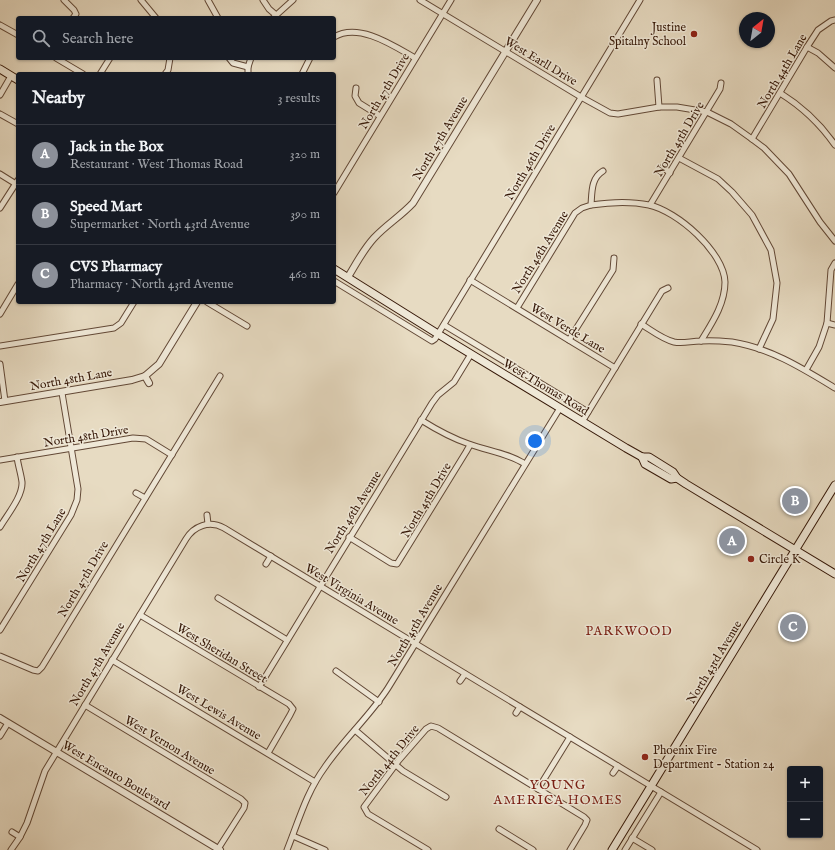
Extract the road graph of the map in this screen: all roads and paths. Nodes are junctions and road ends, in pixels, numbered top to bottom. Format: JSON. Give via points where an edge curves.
{"nodes":[{"id":1,"x":64,"y":0,"type":"edge"},
{"id":2,"x":141,"y":0,"type":"edge"},
{"id":3,"x":208,"y":0,"type":"edge"},
{"id":4,"x":263,"y":0,"type":"edge"},
{"id":5,"x":293,"y":0,"type":"edge"},
{"id":6,"x":420,"y":0,"type":"edge"},
{"id":7,"x":451,"y":0,"type":"edge"},
{"id":8,"x":537,"y":0,"type":"edge"},
{"id":9,"x":640,"y":0,"type":"edge"},
{"id":10,"x":443,"y":14,"type":"junction"},
{"id":11,"x":74,"y":16,"type":"edge"},
{"id":12,"x":154,"y":16,"type":"edge"},
{"id":13,"x":217,"y":16,"type":"edge"},
{"id":14,"x":275,"y":16,"type":"edge"},
{"id":15,"x":835,"y":20,"type":"edge"},
{"id":16,"x":0,"y":24,"type":"edge"},
{"id":17,"x":16,"y":34,"type":"edge"},
{"id":18,"x":336,"y":36,"type":"edge"},
{"id":19,"x":807,"y":47,"type":"junction"},
{"id":20,"x":506,"y":51,"type":"junction"},
{"id":21,"x":415,"y":58,"type":"junction"},
{"id":22,"x":59,"y":60,"type":"edge"},
{"id":23,"x":109,"y":60,"type":"edge"},
{"id":24,"x":170,"y":60,"type":"edge"},
{"id":25,"x":231,"y":60,"type":"edge"},
{"id":26,"x":250,"y":60,"type":"edge"},
{"id":27,"x":309,"y":60,"type":"edge"},
{"id":28,"x":248,"y":67,"type":"junction"},
{"id":29,"x":835,"y":68,"type":"edge"},
{"id":30,"x":0,"y":69,"type":"edge"},
{"id":31,"x":80,"y":72,"type":"edge"},
{"id":32,"x":101,"y":72,"type":"edge"},
{"id":33,"x":166,"y":72,"type":"edge"},
{"id":34,"x":248,"y":72,"type":"edge"},
{"id":35,"x":303,"y":72,"type":"edge"},
{"id":36,"x":11,"y":76,"type":"junction"},
{"id":37,"x":16,"y":79,"type":"edge"},
{"id":38,"x":657,"y":80,"type":"dead end"},
{"id":39,"x":721,"y":82,"type":"dead end"},
{"id":40,"x":356,"y":88,"type":"dead end"},
{"id":41,"x":780,"y":93,"type":"junction"},
{"id":42,"x":0,"y":95,"type":"edge"},
{"id":43,"x":581,"y":97,"type":"junction"},
{"id":44,"x":659,"y":107,"type":"junction"},
{"id":45,"x":707,"y":112,"type":"junction"},
{"id":46,"x":0,"y":114,"type":"edge"},
{"id":47,"x":380,"y":116,"type":"junction"},
{"id":48,"x":16,"y":123,"type":"edge"},
{"id":49,"x":752,"y":139,"type":"junction"},
{"id":50,"x":835,"y":145,"type":"edge"},
{"id":51,"x":679,"y":158,"type":"junction"},
{"id":52,"x":663,"y":167,"type":"dead end"},
{"id":53,"x":603,"y":171,"type":"dead end"},
{"id":54,"x":670,"y":172,"type":"junction"},
{"id":55,"x":0,"y":174,"type":"edge"},
{"id":56,"x":16,"y":182,"type":"edge"},
{"id":57,"x":16,"y":184,"type":"edge"},
{"id":58,"x":336,"y":189,"type":"edge"},
{"id":59,"x":591,"y":205,"type":"junction"},
{"id":60,"x":650,"y":205,"type":"junction"},
{"id":61,"x":0,"y":208,"type":"edge"},
{"id":62,"x":835,"y":240,"type":"edge"},
{"id":63,"x":614,"y":258,"type":"dead end"},
{"id":64,"x":835,"y":264,"type":"edge"},
{"id":65,"x":336,"y":270,"type":"edge"},
{"id":66,"x":348,"y":277,"type":"junction"},
{"id":67,"x":470,"y":280,"type":"junction"},
{"id":68,"x":336,"y":282,"type":"edge"},
{"id":69,"x":668,"y":288,"type":"dead end"},
{"id":70,"x":16,"y":290,"type":"edge"},
{"id":71,"x":133,"y":304,"type":"edge"},
{"id":72,"x":196,"y":304,"type":"edge"},
{"id":73,"x":209,"y":304,"type":"edge"},
{"id":74,"x":517,"y":308,"type":"junction"},
{"id":75,"x":0,"y":314,"type":"edge"},
{"id":76,"x":641,"y":324,"type":"junction"},
{"id":77,"x":827,"y":324,"type":"junction"},
{"id":78,"x":444,"y":325,"type":"junction"},
{"id":79,"x":835,"y":325,"type":"edge"},
{"id":80,"x":247,"y":326,"type":"dead end"},
{"id":81,"x":438,"y":334,"type":"junction"},
{"id":82,"x":569,"y":340,"type":"junction"},
{"id":83,"x":700,"y":341,"type":"junction"},
{"id":84,"x":0,"y":346,"type":"edge"},
{"id":85,"x":759,"y":349,"type":"junction"},
{"id":86,"x":471,"y":354,"type":"junction"},
{"id":87,"x":0,"y":364,"type":"edge"},
{"id":88,"x":614,"y":368,"type":"junction"},
{"id":89,"x":806,"y":370,"type":"junction"},
{"id":90,"x":145,"y":376,"type":"junction"},
{"id":91,"x":220,"y":376,"type":"dead end"},
{"id":92,"x":149,"y":383,"type":"dead end"},
{"id":93,"x":835,"y":388,"type":"edge"},
{"id":94,"x":62,"y":393,"type":"junction"},
{"id":95,"x":2,"y":402,"type":"edge"},
{"id":96,"x":560,"y":408,"type":"junction"},
{"id":97,"x":588,"y":412,"type":"junction"},
{"id":98,"x":421,"y":420,"type":"junction"},
{"id":99,"x":582,"y":422,"type":"junction"},
{"id":100,"x":470,"y":445,"type":"junction"},
{"id":101,"x":71,"y":448,"type":"junction"},
{"id":102,"x":172,"y":455,"type":"junction"},
{"id":103,"x":17,"y":457,"type":"junction"},
{"id":104,"x":0,"y":460,"type":"edge"},
{"id":105,"x":525,"y":464,"type":"junction"},
{"id":106,"x":835,"y":485,"type":"edge"},
{"id":107,"x":136,"y":493,"type":"dead end"},
{"id":108,"x":145,"y":498,"type":"junction"},
{"id":109,"x":207,"y":515,"type":"dead end"},
{"id":110,"x":208,"y":524,"type":"junction"},
{"id":111,"x":0,"y":527,"type":"edge"},
{"id":112,"x":349,"y":537,"type":"junction"},
{"id":113,"x":796,"y":550,"type":"junction"},
{"id":114,"x":271,"y":556,"type":"junction"},
{"id":115,"x":266,"y":564,"type":"dead end"},
{"id":116,"x":835,"y":574,"type":"edge"},
{"id":117,"x":320,"y":586,"type":"junction"},
{"id":118,"x":218,"y":598,"type":"dead end"},
{"id":119,"x":140,"y":615,"type":"junction"},
{"id":120,"x":0,"y":630,"type":"edge"},
{"id":121,"x":287,"y":640,"type":"junction"},
{"id":122,"x":414,"y":644,"type":"junction"},
{"id":123,"x":0,"y":656,"type":"edge"},
{"id":124,"x":112,"y":660,"type":"junction"},
{"id":125,"x":336,"y":670,"type":"dead end"},
{"id":126,"x":465,"y":674,"type":"junction"},
{"id":127,"x":460,"y":681,"type":"dead end"},
{"id":128,"x":259,"y":687,"type":"junction"},
{"id":129,"x":379,"y":702,"type":"junction"},
{"id":130,"x":85,"y":706,"type":"junction"},
{"id":131,"x":520,"y":707,"type":"junction"},
{"id":132,"x":516,"y":713,"type":"dead end"},
{"id":133,"x":0,"y":718,"type":"edge"},
{"id":134,"x":8,"y":723,"type":"junction"},
{"id":135,"x":355,"y":730,"type":"junction"},
{"id":136,"x":0,"y":736,"type":"edge"},
{"id":137,"x":570,"y":736,"type":"junction"},
{"id":138,"x":56,"y":752,"type":"junction"},
{"id":139,"x":268,"y":753,"type":"junction"},
{"id":140,"x":396,"y":765,"type":"junction"},
{"id":141,"x":618,"y":766,"type":"junction"},
{"id":142,"x":614,"y":773,"type":"dead end"},
{"id":143,"x":315,"y":782,"type":"junction"},
{"id":144,"x":652,"y":786,"type":"junction"},
{"id":145,"x":538,"y":789,"type":"junction"},
{"id":146,"x":661,"y":792,"type":"junction"},
{"id":147,"x":446,"y":797,"type":"dead end"},
{"id":148,"x":499,"y":829,"type":"dead end"},
{"id":149,"x":12,"y":832,"type":"dead end"},
{"id":150,"x":293,"y":836,"type":"junction"},
{"id":151,"x":20,"y":837,"type":"junction"},
{"id":152,"x":632,"y":838,"type":"junction"},
{"id":153,"x":11,"y":850,"type":"edge"},
{"id":154,"x":219,"y":850,"type":"edge"},
{"id":155,"x":287,"y":850,"type":"edge"},
{"id":156,"x":325,"y":850,"type":"edge"},
{"id":157,"x":428,"y":850,"type":"edge"},
{"id":158,"x":533,"y":850,"type":"edge"},
{"id":159,"x":570,"y":850,"type":"edge"},
{"id":160,"x":612,"y":850,"type":"edge"},
{"id":161,"x":625,"y":850,"type":"edge"},
{"id":162,"x":652,"y":850,"type":"edge"},
{"id":163,"x":757,"y":850,"type":"edge"}],
"edges":[{"from":1,"to":11,"type":"street","via":[[74,10]]},
{"from":2,"to":12,"type":"street"},
{"from":3,"to":13,"type":"street"},
{"from":4,"to":14,"type":"street"},
{"from":5,"to":14,"type":"street"},
{"from":6,"to":10,"type":"street","name":"West Earll Drive"},
{"from":7,"to":10,"type":"street","name":"North 47th Drive"},
{"from":8,"to":20,"type":"street","name":"North 47th Avenue"},
{"from":9,"to":43,"type":"street","name":"North 46th Drive"},
{"from":10,"to":20,"type":"street","name":"West Earll Drive"},
{"from":10,"to":21,"type":"street","name":"North 47th Drive"},
{"from":15,"to":19,"type":"street","name":"North 44th Lane","via":[[818,30]]},
{"from":16,"to":17,"type":"street"},
{"from":18,"to":21,"type":"street","via":[[354,32],[372,36]]},
{"from":19,"to":29,"type":"street"},
{"from":19,"to":41,"type":"street","name":"North 44th Lane"},
{"from":20,"to":43,"type":"street","name":"West Earll Drive"},
{"from":20,"to":66,"type":"street","name":"North 47th Avenue","via":[[413,203],[373,238]]},
{"from":21,"to":47,"type":"street","name":"North 47th Drive"},
{"from":22,"to":31,"type":"street"},
{"from":23,"to":32,"type":"street"},
{"from":24,"to":33,"type":"street"},
{"from":25,"to":28,"type":"street"},
{"from":26,"to":28,"type":"street"},
{"from":27,"to":35,"type":"street"},
{"from":28,"to":34,"type":"street"},
{"from":30,"to":36,"type":"main road"},
{"from":36,"to":37,"type":"main road"},
{"from":36,"to":42,"type":"street"},
{"from":38,"to":44,"type":"street"},
{"from":39,"to":45,"type":"street","name":"North 45th Drive","via":[[720,89]]},
{"from":40,"to":47,"type":"street","via":[[355,96],[359,104]]},
{"from":41,"to":49,"type":"street","name":"North 44th Lane"},
{"from":41,"to":50,"type":"street","via":[[817,123]]},
{"from":43,"to":44,"type":"street","name":"West Earll Drive","via":[[610,113]]},
{"from":43,"to":67,"type":"street","name":"North 46th Drive"},
{"from":44,"to":45,"type":"street","name":"West Earll Drive"},
{"from":45,"to":49,"type":"street","name":"West Earll Drive","via":[[731,124]]},
{"from":45,"to":51,"type":"street","name":"North 45th Drive"},
{"from":46,"to":48,"type":"street"},
{"from":47,"to":58,"type":"street","name":"North 47th Drive"},
{"from":49,"to":62,"type":"street","name":"West Earll Drive","via":[[789,174],[820,222]]},
{"from":51,"to":54,"type":"street","name":"North 45th Drive"},
{"from":51,"to":85,"type":"street","via":[[718,179],[732,192],[752,215],[771,250],[777,283],[773,319]]},
{"from":52,"to":54,"type":"street"},
{"from":53,"to":59,"type":"street","via":[[593,183]]},
{"from":54,"to":60,"type":"street","name":"North 45th Drive"},
{"from":55,"to":56,"type":"street"},
{"from":57,"to":61,"type":"street"},
{"from":59,"to":60,"type":"street","via":[[621,202]]},
{"from":59,"to":74,"type":"street","name":"North 46th Avenue","via":[[575,213]]},
{"from":60,"to":83,"type":"street","via":[[693,229],[722,266],[725,282],[722,300],[715,318]]},
{"from":63,"to":82,"type":"street","via":[[613,270]]},
{"from":64,"to":77,"type":"street","via":[[831,270]]},
{"from":65,"to":66,"type":"main road","name":"West Thomas Road"},
{"from":66,"to":81,"type":"main road","name":"West Thomas Road"},
{"from":67,"to":74,"type":"street","name":"West Verde Lane"},
{"from":67,"to":78,"type":"street","name":"North 46th Drive"},
{"from":68,"to":81,"type":"street","via":[[432,340]]},
{"from":69,"to":76,"type":"street","via":[[662,291]]},
{"from":70,"to":75,"type":"street"},
{"from":71,"to":84,"type":"street","via":[[121,323],[114,328]]},
{"from":72,"to":90,"type":"street","name":"North 48th Lane","via":[[160,364]]},
{"from":73,"to":80,"type":"street"},
{"from":74,"to":82,"type":"street","name":"West Verde Lane"},
{"from":76,"to":83,"type":"street","via":[[674,342]]},
{"from":76,"to":88,"type":"street"},
{"from":77,"to":79,"type":"street"},
{"from":77,"to":89,"type":"street","via":[[819,347]]},
{"from":78,"to":81,"type":"street","name":"North 46th Drive"},
{"from":78,"to":97,"type":"street","name":"West Thomas Road"},
{"from":81,"to":86,"type":"main road","name":"West Thomas Road"},
{"from":82,"to":88,"type":"street","name":"West Verde Lane"},
{"from":83,"to":85,"type":"street","via":[[732,342]]},
{"from":85,"to":89,"type":"street"},
{"from":86,"to":96,"type":"main road","name":"West Thomas Road"},
{"from":86,"to":98,"type":"street","name":"North 46th Avenue","via":[[454,382],[438,396]]},
{"from":87,"to":95,"type":"street"},
{"from":88,"to":97,"type":"street"},
{"from":89,"to":93,"type":"street"},
{"from":90,"to":92,"type":"street"},
{"from":90,"to":94,"type":"street","name":"North 48th Lane"},
{"from":91,"to":102,"type":"street","name":"North 47th Drive"},
{"from":94,"to":95,"type":"street","name":"North 48th Lane"},
{"from":94,"to":101,"type":"street","name":"North 47th Lane"},
{"from":96,"to":99,"type":"main road","name":"West Thomas Road"},
{"from":96,"to":105,"type":"street","name":"North 45th Avenue"},
{"from":97,"to":99,"type":"street"},
{"from":98,"to":100,"type":"street","via":[[444,435]]},
{"from":98,"to":112,"type":"street","name":"North 46th Avenue"},
{"from":99,"to":113,"type":"main road","name":"West Thomas Road","via":[[642,457],[661,464],[677,478]]},
{"from":100,"to":105,"type":"street","via":[[508,456]]},
{"from":100,"to":112,"type":"street","name":"North 45th Drive","via":[[397,564],[390,563]]},
{"from":101,"to":102,"type":"street","name":"North 48th Drive","via":[[139,438],[146,439]]},
{"from":101,"to":103,"type":"street","name":"North 48th Drive"},
{"from":101,"to":120,"type":"street","name":"North 47th Lane","via":[[78,490],[74,510]]},
{"from":102,"to":108,"type":"street","name":"North 47th Drive"},
{"from":103,"to":104,"type":"street","name":"North 48th Drive"},
{"from":103,"to":111,"type":"street","via":[[21,490]]},
{"from":105,"to":122,"type":"street","name":"North 45th Avenue"},
{"from":106,"to":113,"type":"main road","name":"North 43rd Avenue"},
{"from":107,"to":108,"type":"street"},
{"from":108,"to":123,"type":"street","name":"North 47th Drive","via":[[38,671]]},
{"from":109,"to":110,"type":"street"},
{"from":110,"to":114,"type":"street","name":"West Virginia Avenue","via":[[219,526]]},
{"from":110,"to":119,"type":"street","name":"North 47th Avenue","via":[[195,529],[188,536]]},
{"from":112,"to":117,"type":"street","name":"North 46th Avenue"},
{"from":113,"to":116,"type":"main road","name":"West Thomas Road"},
{"from":113,"to":144,"type":"main road","name":"North 43rd Avenue"},
{"from":114,"to":115,"type":"street"},
{"from":114,"to":117,"type":"street","name":"West Virginia Avenue"},
{"from":117,"to":121,"type":"street","name":"North 46th Avenue"},
{"from":117,"to":122,"type":"street","name":"West Virginia Avenue"},
{"from":118,"to":121,"type":"street"},
{"from":119,"to":124,"type":"street","name":"North 47th Avenue"},
{"from":119,"to":128,"type":"street","name":"West Sheridan Street"},
{"from":121,"to":128,"type":"street","name":"North 46th Avenue"},
{"from":122,"to":126,"type":"street","name":"West Virginia Avenue"},
{"from":122,"to":129,"type":"street","name":"North 45th Avenue"},
{"from":124,"to":130,"type":"street","name":"North 47th Avenue"},
{"from":124,"to":139,"type":"street","name":"West Lewis Avenue"},
{"from":125,"to":129,"type":"street"},
{"from":126,"to":127,"type":"street"},
{"from":126,"to":131,"type":"street","name":"West Virginia Avenue"},
{"from":128,"to":139,"type":"street","name":"West Sheridan Street","via":[[289,704],[292,709]]},
{"from":129,"to":135,"type":"street","name":"North 45th Avenue"},
{"from":130,"to":138,"type":"street","name":"North 47th Avenue"},
{"from":130,"to":154,"type":"street","name":"West Vernon Avenue","via":[[245,803]]},
{"from":131,"to":132,"type":"street"},
{"from":131,"to":137,"type":"street","name":"West Virginia Avenue"},
{"from":133,"to":134,"type":"street","name":"West Encanto Boulevard"},
{"from":134,"to":136,"type":"street"},
{"from":134,"to":138,"type":"street","name":"West Encanto Boulevard"},
{"from":135,"to":140,"type":"street"},
{"from":135,"to":143,"type":"street","name":"North 45th Avenue","via":[[330,759]]},
{"from":137,"to":141,"type":"street","name":"West Virginia Avenue"},
{"from":137,"to":145,"type":"street"},
{"from":138,"to":151,"type":"street","name":"North 47th Avenue","via":[[42,777],[30,816]]},
{"from":138,"to":154,"type":"street","name":"West Encanto Boulevard"},
{"from":139,"to":143,"type":"street","name":"West Lewis Avenue"},
{"from":140,"to":145,"type":"street","name":"North 44th Drive","via":[[431,726]]},
{"from":140,"to":147,"type":"street"},
{"from":140,"to":157,"type":"street","name":"North 44th Drive","via":[[364,807],[368,814]]},
{"from":141,"to":142,"type":"street"},
{"from":141,"to":144,"type":"street","name":"West Virginia Avenue"},
{"from":143,"to":150,"type":"street","name":"North 45th Avenue","via":[[305,801]]},
{"from":144,"to":146,"type":"street","name":"West Virginia Avenue"},
{"from":144,"to":160,"type":"main road","name":"North 43rd Avenue"},
{"from":145,"to":159,"type":"street","via":[[586,820]]},
{"from":146,"to":152,"type":"street"},
{"from":146,"to":163,"type":"street","name":"West Virginia Avenue"},
{"from":148,"to":158,"type":"street"},
{"from":149,"to":151,"type":"street"},
{"from":150,"to":155,"type":"street","name":"North 45th Avenue"},
{"from":150,"to":156,"type":"street"},
{"from":151,"to":153,"type":"street","name":"North 47th Avenue"},
{"from":152,"to":161,"type":"street"},
{"from":152,"to":162,"type":"street"}]}
